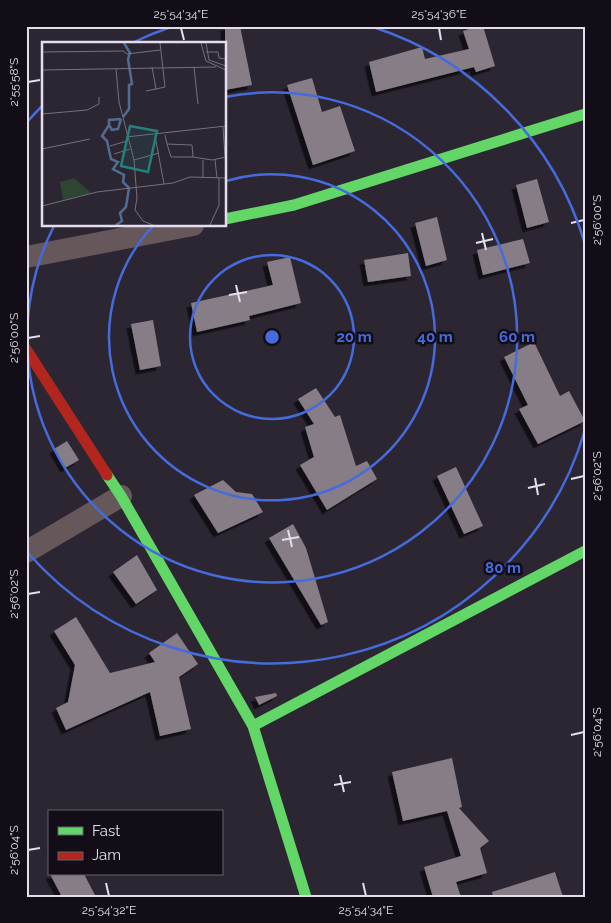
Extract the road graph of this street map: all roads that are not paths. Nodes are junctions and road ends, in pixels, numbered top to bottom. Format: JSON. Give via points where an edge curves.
{"nodes":[{"id":1,"x":585,"y":114,"type":"edge"},
{"id":2,"x":226,"y":219,"type":"edge"},
{"id":3,"x":188,"y":226,"type":"edge"},
{"id":4,"x":26,"y":256,"type":"edge"},
{"id":5,"x":26,"y":349,"type":"edge"},
{"id":6,"x":121,"y":496,"type":"junction"},
{"id":7,"x":585,"y":551,"type":"edge"},
{"id":8,"x":26,"y":552,"type":"edge"},
{"id":9,"x":253,"y":726,"type":"junction"},
{"id":10,"x":306,"y":897,"type":"edge"}],
"edges":[{"from":1,"to":2,"type":"street","via":[[294,205]]},
{"from":3,"to":4,"type":"street"},
{"from":5,"to":6,"type":"street"},
{"from":6,"to":8,"type":"street"},
{"from":6,"to":9,"type":"street"},
{"from":7,"to":9,"type":"street"},
{"from":9,"to":10,"type":"street"}]}
